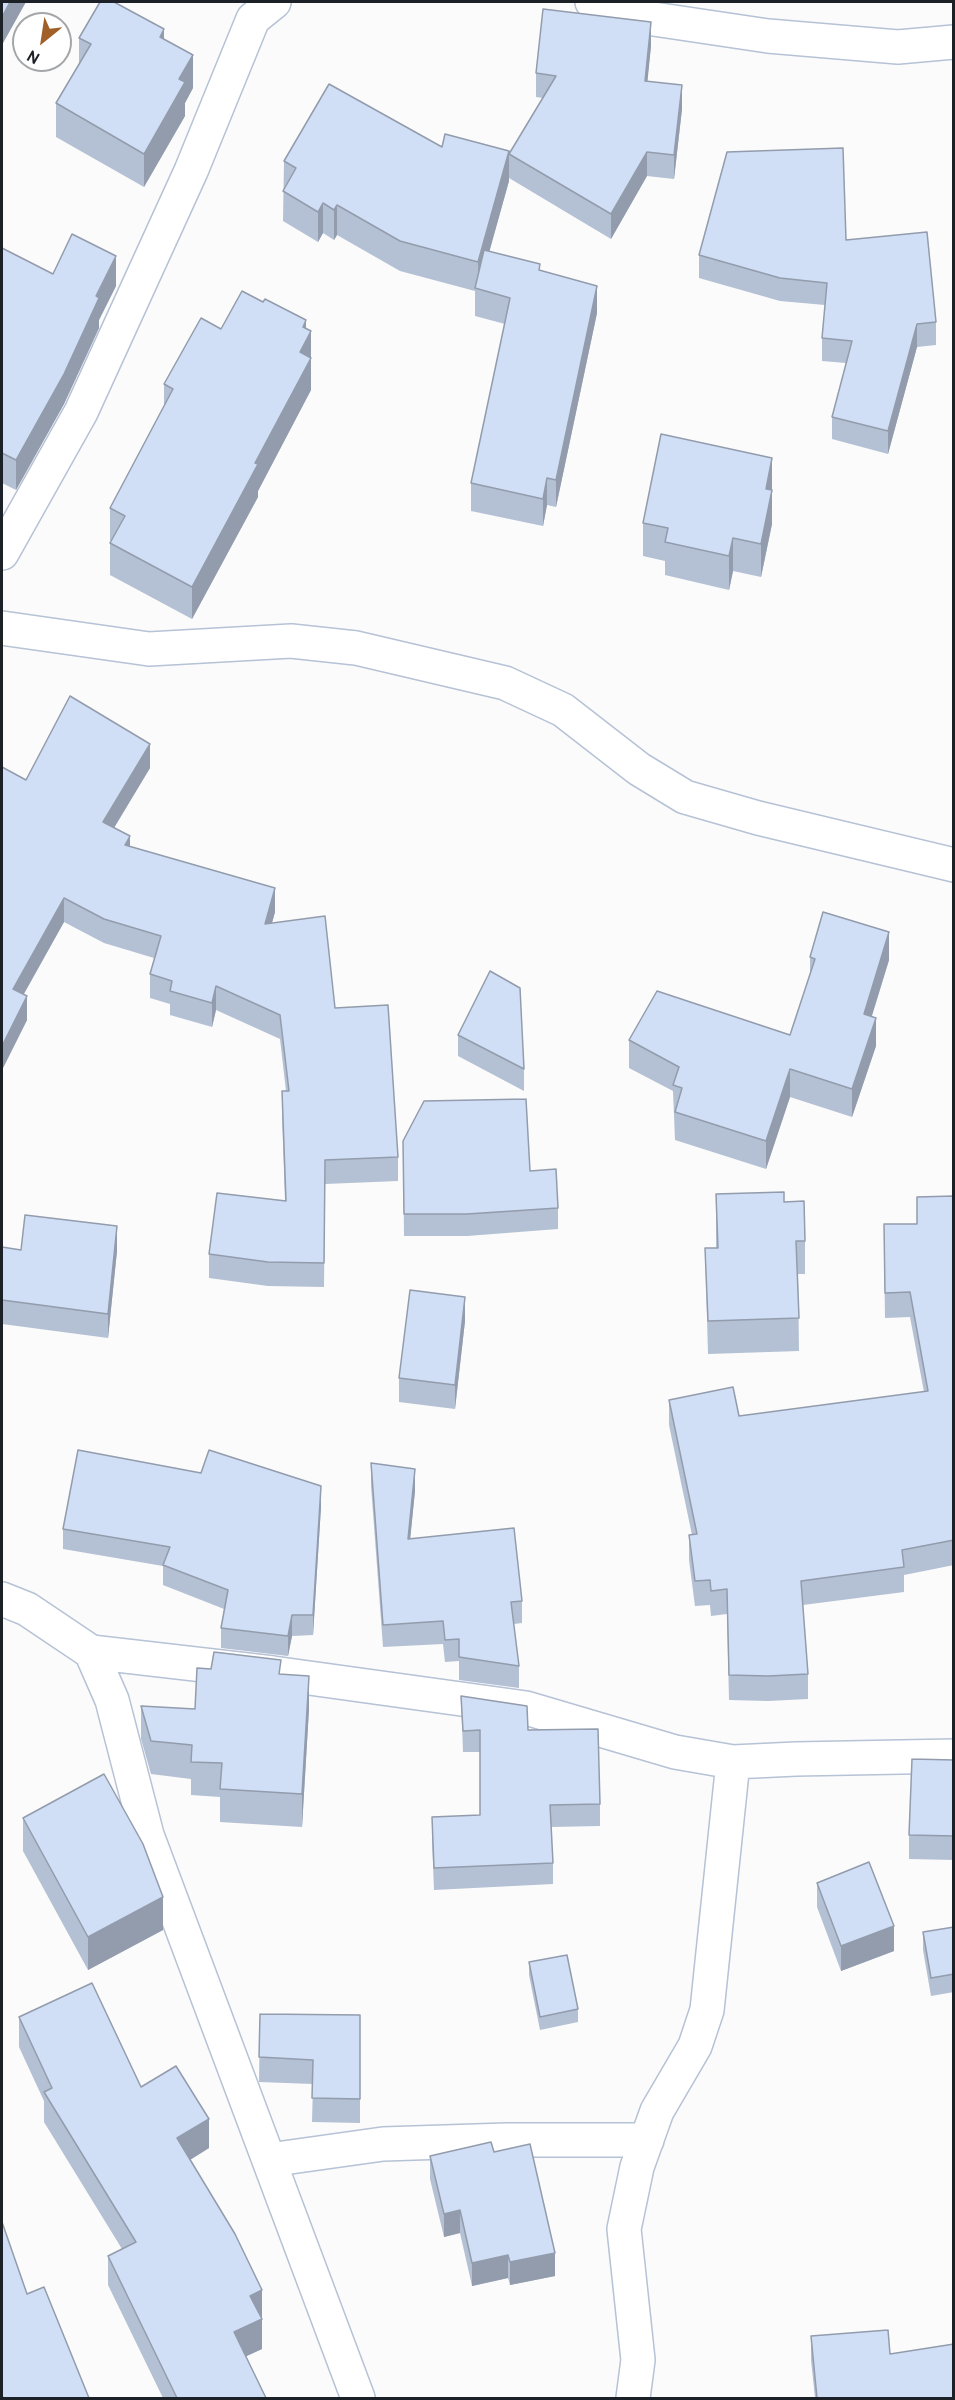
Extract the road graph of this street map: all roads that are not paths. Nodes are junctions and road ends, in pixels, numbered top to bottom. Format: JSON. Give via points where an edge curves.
{"nodes":[{"id":1,"x":274,"y":2,"type":"edge"},
{"id":2,"x":592,"y":2,"type":"edge"},
{"id":3,"x":954,"y":42,"type":"edge"},
{"id":4,"x":2,"y":553,"type":"edge"},
{"id":5,"x":2,"y":628,"type":"edge"},
{"id":6,"x":954,"y":865,"type":"edge"},
{"id":7,"x":2,"y":1599,"type":"edge"},
{"id":8,"x":91,"y":1652,"type":"junction"},
{"id":9,"x":954,"y":1756,"type":"edge"},
{"id":10,"x":733,"y":1762,"type":"junction"},
{"id":11,"x":647,"y":2140,"type":"junction"},
{"id":12,"x":269,"y":2160,"type":"junction"},
{"id":13,"x":358,"y":2398,"type":"edge"},
{"id":14,"x":633,"y":2398,"type":"edge"}],
"edges":[{"from":1,"to":4,"type":"street","via":[[253,19],[191,171],[81,412]]},
{"from":2,"to":3,"type":"street","via":[[647,18],[768,36],[898,47]]},
{"from":5,"to":6,"type":"street","via":[[149,649],[291,642],[356,648],[505,683],[563,710],[639,769],[684,797]]},
{"from":7,"to":8,"type":"street","via":[[27,1609]]},
{"from":8,"to":10,"type":"street","via":[[526,1707],[675,1752]]},
{"from":8,"to":12,"type":"street","via":[[112,1700],[147,1835]]},
{"from":9,"to":10,"type":"street"},
{"from":10,"to":11,"type":"street","via":[[707,2010],[695,2046],[657,2111]]},
{"from":11,"to":12,"type":"street","via":[[383,2144]]},
{"from":11,"to":14,"type":"street","via":[[624,2229],[638,2360]]},
{"from":12,"to":13,"type":"street"}]}
